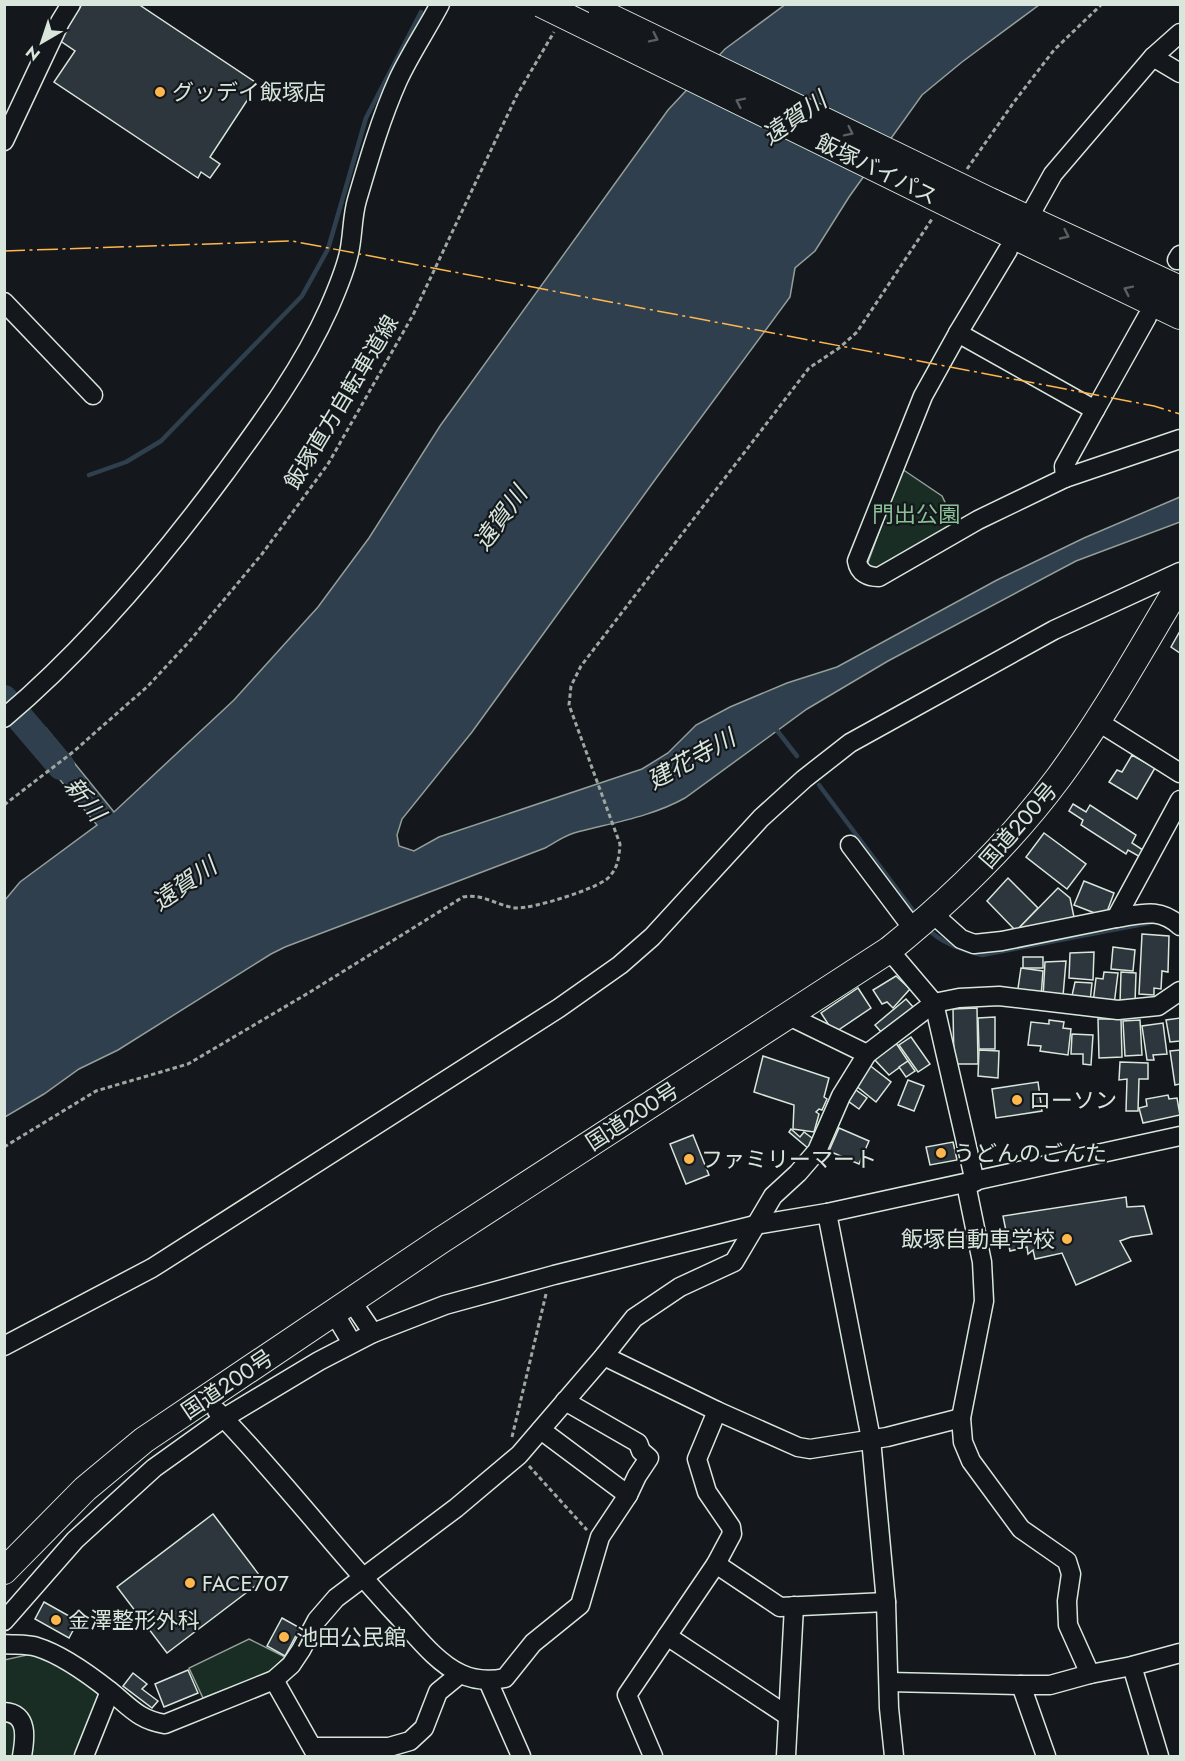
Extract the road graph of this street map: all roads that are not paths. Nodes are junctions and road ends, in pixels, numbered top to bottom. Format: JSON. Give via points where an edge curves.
{"nodes":[{"id":1,"x":71,"y":4,"type":"edge"},
{"id":2,"x":440,"y":4,"type":"edge"},
{"id":3,"x":520,"y":4,"type":"edge"},
{"id":4,"x":541,"y":4,"type":"edge"},
{"id":5,"x":591,"y":12,"type":"edge"},
{"id":6,"x":1180,"y":33,"type":"edge"},
{"id":7,"x":1153,"y":57,"type":"junction"},
{"id":8,"x":1180,"y":73,"type":"edge"},
{"id":9,"x":4,"y":141,"type":"edge"},
{"id":10,"x":1034,"y":208,"type":"dead end"},
{"id":11,"x":987,"y":211,"type":"junction"},
{"id":12,"x":1008,"y":250,"type":"dead end"},
{"id":13,"x":1180,"y":289,"type":"edge"},
{"id":14,"x":4,"y":302,"type":"edge"},
{"id":15,"x":1180,"y":316,"type":"edge"},
{"id":16,"x":1147,"y":317,"type":"dead end"},
{"id":17,"x":958,"y":333,"type":"junction"},
{"id":18,"x":93,"y":394,"type":"dead end"},
{"id":19,"x":1095,"y":410,"type":"junction"},
{"id":20,"x":1180,"y":439,"type":"edge"},
{"id":21,"x":1065,"y":478,"type":"junction"},
{"id":22,"x":1180,"y":572,"type":"edge"},
{"id":23,"x":1180,"y":584,"type":"edge"},
{"id":24,"x":4,"y":718,"type":"edge"},
{"id":25,"x":1097,"y":721,"type":"junction"},
{"id":26,"x":1180,"y":773,"type":"edge"},
{"id":27,"x":1180,"y":800,"type":"edge"},
{"id":28,"x":850,"y":845,"type":"dead end"},
{"id":29,"x":1116,"y":918,"type":"junction"},
{"id":30,"x":923,"y":922,"type":"junction"},
{"id":31,"x":1180,"y":926,"type":"edge"},
{"id":32,"x":889,"y":950,"type":"junction"},
{"id":33,"x":1180,"y":991,"type":"edge"},
{"id":34,"x":934,"y":1003,"type":"junction"},
{"id":35,"x":787,"y":1015,"type":"junction"},
{"id":36,"x":867,"y":1054,"type":"junction"},
{"id":37,"x":1180,"y":1136,"type":"edge"},
{"id":38,"x":971,"y":1183,"type":"junction"},
{"id":39,"x":827,"y":1213,"type":"junction"},
{"id":40,"x":755,"y":1225,"type":"junction"},
{"id":41,"x":343,"y":1307,"type":"junction"},
{"id":42,"x":373,"y":1333,"type":"junction"},
{"id":43,"x":352,"y":1343,"type":"junction"},
{"id":44,"x":4,"y":1346,"type":"edge"},
{"id":45,"x":604,"y":1356,"type":"junction"},
{"id":46,"x":205,"y":1399,"type":"junction"},
{"id":47,"x":565,"y":1401,"type":"junction"},
{"id":48,"x":717,"y":1411,"type":"junction"},
{"id":49,"x":224,"y":1418,"type":"junction"},
{"id":50,"x":961,"y":1418,"type":"junction"},
{"id":51,"x":540,"y":1430,"type":"junction"},
{"id":52,"x":871,"y":1439,"type":"junction"},
{"id":53,"x":628,"y":1495,"type":"junction"},
{"id":54,"x":8,"y":1560,"type":"edge"},
{"id":55,"x":716,"y":1564,"type":"junction"},
{"id":56,"x":362,"y":1578,"type":"junction"},
{"id":57,"x":886,"y":1602,"type":"junction"},
{"id":58,"x":794,"y":1606,"type":"junction"},
{"id":59,"x":4,"y":1621,"type":"edge"},
{"id":60,"x":668,"y":1636,"type":"junction"},
{"id":61,"x":4,"y":1644,"type":"edge"},
{"id":62,"x":1180,"y":1653,"type":"edge"},
{"id":63,"x":1132,"y":1666,"type":"junction"},
{"id":64,"x":460,"y":1674,"type":"junction"},
{"id":65,"x":1090,"y":1674,"type":"junction"},
{"id":66,"x":274,"y":1680,"type":"junction"},
{"id":67,"x":488,"y":1681,"type":"junction"},
{"id":68,"x":889,"y":1682,"type":"junction"},
{"id":69,"x":1021,"y":1685,"type":"junction"},
{"id":70,"x":110,"y":1691,"type":"junction"},
{"id":71,"x":4,"y":1712,"type":"edge"},
{"id":72,"x":788,"y":1716,"type":"junction"},
{"id":73,"x":315,"y":1752,"type":"edge"},
{"id":74,"x":22,"y":1756,"type":"edge"},
{"id":75,"x":84,"y":1756,"type":"edge"},
{"id":76,"x":521,"y":1756,"type":"edge"},
{"id":77,"x":653,"y":1756,"type":"edge"},
{"id":78,"x":786,"y":1756,"type":"edge"},
{"id":79,"x":894,"y":1756,"type":"edge"},
{"id":80,"x":1046,"y":1756,"type":"edge"},
{"id":81,"x":1160,"y":1756,"type":"edge"}],
"edges":[{"from":1,"to":9,"type":"street"},
{"from":2,"to":24,"type":"street","via":[[399,79],[372,149],[354,212],[349,254],[329,308],[303,358],[268,415],[134,587],[66,661]]},
{"from":3,"to":5,"type":"highway","bridge":true},
{"from":4,"to":5,"type":"highway","name":"飯塚バイパス","bridge":true},
{"from":5,"to":11,"type":"highway","name":"飯塚バイパス","bridge":true},
{"from":6,"to":7,"type":"street"},
{"from":7,"to":8,"type":"street"},
{"from":7,"to":10,"type":"street","via":[[1053,174]]},
{"from":11,"to":13,"type":"highway","name":"飯塚バイパス","one_way":true},
{"from":15,"to":11,"type":"highway","name":"飯塚バイパス","one_way":true},
{"from":12,"to":17,"type":"street"},
{"from":14,"to":18,"type":"street"},
{"from":16,"to":19,"type":"street"},
{"from":17,"to":19,"type":"street"},
{"from":17,"to":21,"type":"street","via":[[923,396],[857,561],[858,568],[868,576],[879,577],[978,520]]},
{"from":19,"to":21,"type":"street","via":[[1064,466]]},
{"from":20,"to":21,"type":"street"},
{"from":22,"to":44,"type":"street","via":[[1054,630],[850,743],[761,818],[652,937],[620,965],[152,1269]]},
{"from":23,"to":25,"type":"highway","name":"国道200号"},
{"from":25,"to":26,"type":"street"},
{"from":25,"to":30,"type":"highway","name":"国道200号","via":[[1023,822]]},
{"from":27,"to":29,"type":"street"},
{"from":28,"to":30,"type":"street"},
{"from":29,"to":30,"type":"street","via":[[974,944]]},
{"from":29,"to":31,"type":"street","via":[[1155,912]]},
{"from":30,"to":32,"type":"highway","name":"国道200号"},
{"from":32,"to":34,"type":"street"},
{"from":32,"to":35,"type":"highway","name":"国道200号"},
{"from":33,"to":34,"type":"street","via":[[1158,1006],[1118,1011],[999,996]]},
{"from":34,"to":36,"type":"street"},
{"from":34,"to":38,"type":"street"},
{"from":35,"to":36,"type":"street"},
{"from":35,"to":41,"type":"highway","name":"国道200号"},
{"from":36,"to":40,"type":"street","via":[[841,1096],[817,1151],[773,1196]]},
{"from":37,"to":38,"type":"street"},
{"from":38,"to":39,"type":"street"},
{"from":38,"to":50,"type":"street","via":[[984,1301]]},
{"from":39,"to":40,"type":"street"},
{"from":39,"to":52,"type":"street"},
{"from":40,"to":42,"type":"street","via":[[445,1305]]},
{"from":40,"to":45,"type":"street","via":[[734,1262],[680,1287],[634,1318]]},
{"from":41,"to":42,"type":"street"},
{"from":41,"to":43,"type":"street"},
{"from":41,"to":46,"type":"highway","name":"国道200号"},
{"from":42,"to":43,"type":"street"},
{"from":43,"to":49,"type":"street"},
{"from":45,"to":47,"type":"street"},
{"from":45,"to":48,"type":"street"},
{"from":46,"to":49,"type":"street"},
{"from":46,"to":54,"type":"highway","name":"国道200号","via":[[144,1440]]},
{"from":47,"to":51,"type":"street"},
{"from":47,"to":53,"type":"street","via":[[638,1443],[640,1451],[649,1458]]},
{"from":48,"to":52,"type":"street","via":[[798,1447],[810,1449]]},
{"from":48,"to":55,"type":"street","via":[[697,1459],[707,1492],[731,1527],[732,1534]]},
{"from":49,"to":56,"type":"street"},
{"from":49,"to":59,"type":"street","via":[[154,1468],[75,1540]]},
{"from":50,"to":52,"type":"street"},
{"from":50,"to":65,"type":"street","via":[[963,1442],[972,1461],[1021,1529],[1067,1562],[1071,1574],[1068,1625]]},
{"from":51,"to":53,"type":"street"},
{"from":51,"to":56,"type":"street","via":[[515,1458],[456,1508]]},
{"from":52,"to":57,"type":"street"},
{"from":53,"to":67,"type":"street","via":[[600,1537],[580,1605],[533,1643],[506,1678]]},
{"from":55,"to":58,"type":"street","via":[[780,1606]]},
{"from":55,"to":60,"type":"street"},
{"from":56,"to":64,"type":"street","via":[[426,1647]]},
{"from":56,"to":66,"type":"street","via":[[336,1598],[317,1620],[291,1665]]},
{"from":57,"to":58,"type":"street"},
{"from":57,"to":68,"type":"street"},
{"from":58,"to":72,"type":"street"},
{"from":60,"to":72,"type":"street"},
{"from":60,"to":77,"type":"street","via":[[627,1695]]},
{"from":61,"to":70,"type":"street","via":[[37,1647],[76,1667]]},
{"from":62,"to":63,"type":"street"},
{"from":63,"to":65,"type":"street"},
{"from":63,"to":81,"type":"street"},
{"from":64,"to":67,"type":"street"},
{"from":64,"to":73,"type":"street","via":[[438,1692],[424,1728],[410,1741],[389,1747]]},
{"from":65,"to":69,"type":"street","via":[[1050,1685]]},
{"from":66,"to":70,"type":"street","via":[[165,1724],[139,1716]]},
{"from":66,"to":73,"type":"street"},
{"from":67,"to":76,"type":"street"},
{"from":68,"to":69,"type":"street"},
{"from":68,"to":79,"type":"street"},
{"from":69,"to":80,"type":"street"},
{"from":70,"to":75,"type":"street"},
{"from":71,"to":74,"type":"street","via":[[20,1718],[25,1736]]},
{"from":72,"to":78,"type":"street"}]}
